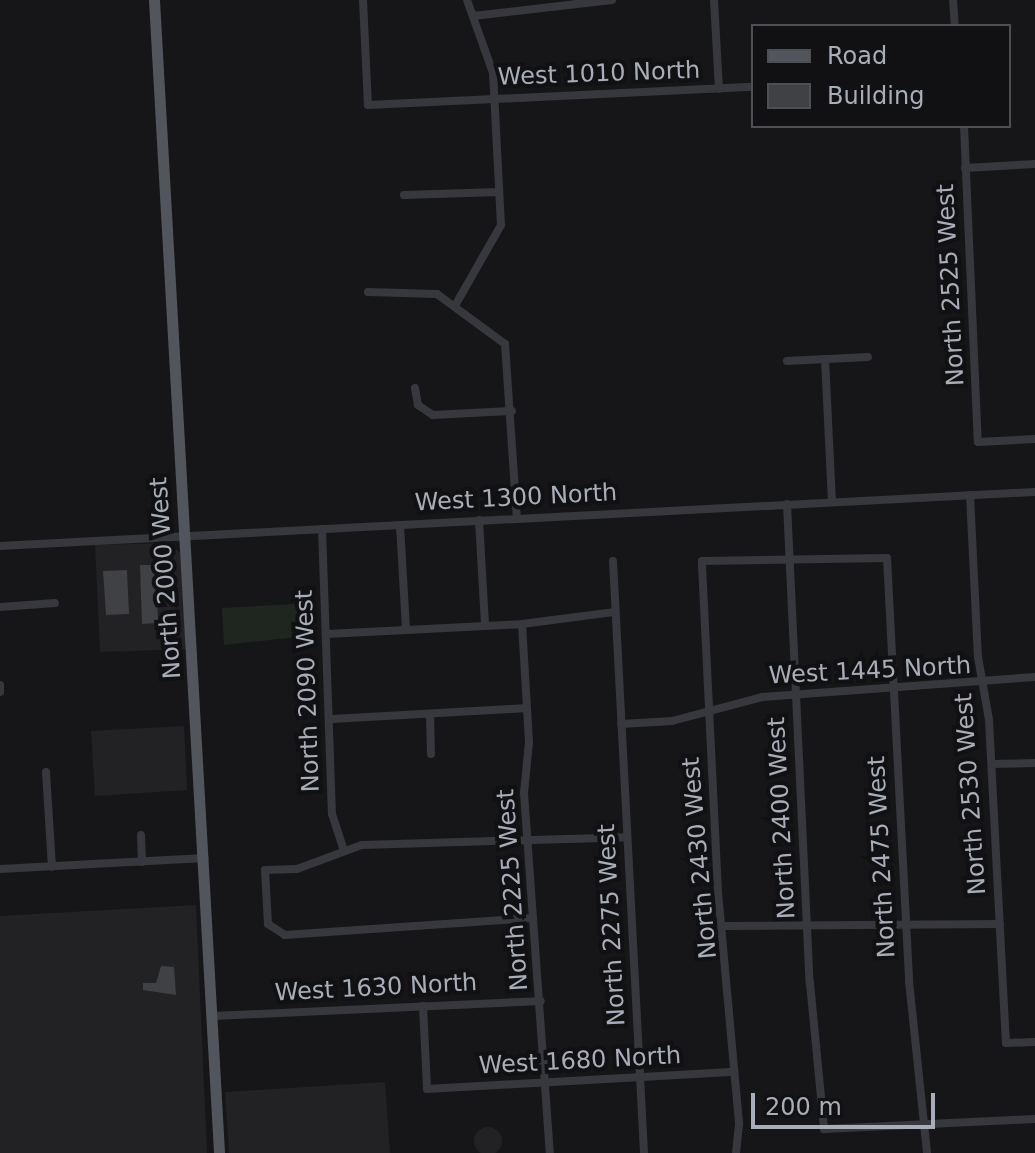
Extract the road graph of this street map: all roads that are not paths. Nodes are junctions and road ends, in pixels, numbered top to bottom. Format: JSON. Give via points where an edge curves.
{"nodes":[{"id":1,"x":154,"y":0,"type":"edge"},
{"id":2,"x":363,"y":0,"type":"edge"},
{"id":3,"x":467,"y":0,"type":"edge"},
{"id":4,"x":612,"y":0,"type":"edge"},
{"id":5,"x":714,"y":0,"type":"edge"},
{"id":6,"x":953,"y":0,"type":"edge"},
{"id":7,"x":576,"y":2,"type":"edge"},
{"id":8,"x":473,"y":16,"type":"junction"},
{"id":9,"x":955,"y":24,"type":"edge"},
{"id":10,"x":751,"y":87,"type":"edge"},
{"id":11,"x":719,"y":89,"type":"junction"},
{"id":12,"x":495,"y":97,"type":"junction"},
{"id":13,"x":964,"y":128,"type":"edge"},
{"id":14,"x":1035,"y":164,"type":"edge"},
{"id":15,"x":965,"y":168,"type":"junction"},
{"id":16,"x":499,"y":192,"type":"junction"},
{"id":17,"x":404,"y":195,"type":"dead end"},
{"id":18,"x":368,"y":292,"type":"dead end"},
{"id":19,"x":456,"y":304,"type":"junction"},
{"id":20,"x":868,"y":357,"type":"dead end"},
{"id":21,"x":825,"y":359,"type":"junction"},
{"id":22,"x":787,"y":361,"type":"dead end"},
{"id":23,"x":415,"y":388,"type":"dead end"},
{"id":24,"x":512,"y":411,"type":"junction"},
{"id":25,"x":1035,"y":439,"type":"edge"},
{"id":26,"x":1035,"y":492,"type":"edge"},
{"id":27,"x":970,"y":495,"type":"junction"},
{"id":28,"x":832,"y":502,"type":"junction"},
{"id":29,"x":787,"y":504,"type":"junction"},
{"id":30,"x":517,"y":518,"type":"junction"},
{"id":31,"x":479,"y":520,"type":"junction"},
{"id":32,"x":400,"y":525,"type":"junction"},
{"id":33,"x":322,"y":529,"type":"junction"},
{"id":34,"x":184,"y":537,"type":"junction"},
{"id":35,"x":0,"y":546,"type":"edge"},
{"id":36,"x":613,"y":561,"type":"dead end"},
{"id":37,"x":790,"y":562,"type":"junction"},
{"id":38,"x":55,"y":603,"type":"dead end"},
{"id":39,"x":0,"y":607,"type":"edge"},
{"id":40,"x":615,"y":612,"type":"junction"},
{"id":41,"x":522,"y":624,"type":"junction"},
{"id":42,"x":485,"y":625,"type":"junction"},
{"id":43,"x":406,"y":630,"type":"junction"},
{"id":44,"x":327,"y":634,"type":"junction"},
{"id":45,"x":1035,"y":677,"type":"edge"},
{"id":46,"x":0,"y":685,"type":"edge"},
{"id":47,"x":984,"y":685,"type":"junction"},
{"id":48,"x":893,"y":690,"type":"junction"},
{"id":49,"x":0,"y":692,"type":"edge"},
{"id":50,"x":796,"y":695,"type":"junction"},
{"id":51,"x":527,"y":708,"type":"junction"},
{"id":52,"x":709,"y":712,"type":"junction"},
{"id":53,"x":430,"y":714,"type":"junction"},
{"id":54,"x":332,"y":719,"type":"junction"},
{"id":55,"x":621,"y":724,"type":"junction"},
{"id":56,"x":431,"y":754,"type":"dead end"},
{"id":57,"x":1035,"y":763,"type":"edge"},
{"id":58,"x":992,"y":764,"type":"junction"},
{"id":59,"x":46,"y":772,"type":"dead end"},
{"id":60,"x":141,"y":835,"type":"dead end"},
{"id":61,"x":627,"y":837,"type":"junction"},
{"id":62,"x":526,"y":838,"type":"junction"},
{"id":63,"x":344,"y":851,"type":"junction"},
{"id":64,"x":205,"y":858,"type":"junction"},
{"id":65,"x":142,"y":862,"type":"junction"},
{"id":66,"x":52,"y":867,"type":"junction"},
{"id":67,"x":0,"y":869,"type":"edge"},
{"id":68,"x":533,"y":918,"type":"junction"},
{"id":69,"x":807,"y":922,"type":"junction"},
{"id":70,"x":1000,"y":924,"type":"junction"},
{"id":71,"x":726,"y":926,"type":"junction"},
{"id":72,"x":906,"y":928,"type":"junction"},
{"id":73,"x":541,"y":1001,"type":"junction"},
{"id":74,"x":423,"y":1006,"type":"junction"},
{"id":75,"x":213,"y":1016,"type":"junction"},
{"id":76,"x":1035,"y":1042,"type":"edge"},
{"id":77,"x":735,"y":1072,"type":"junction"},
{"id":78,"x":640,"y":1078,"type":"junction"},
{"id":79,"x":545,"y":1083,"type":"junction"},
{"id":80,"x":1035,"y":1119,"type":"edge"},
{"id":81,"x":922,"y":1124,"type":"junction"},
{"id":82,"x":219,"y":1153,"type":"edge"},
{"id":83,"x":550,"y":1153,"type":"edge"},
{"id":84,"x":644,"y":1153,"type":"edge"},
{"id":85,"x":736,"y":1153,"type":"edge"},
{"id":86,"x":927,"y":1153,"type":"edge"}],
"edges":[{"from":1,"to":34,"type":"main road","name":"North 2000 West"},
{"from":2,"to":12,"type":"street","name":"West 1010 North","via":[[368,105]]},
{"from":3,"to":8,"type":"street"},
{"from":4,"to":7,"type":"street"},
{"from":5,"to":11,"type":"street"},
{"from":6,"to":9,"type":"street"},
{"from":7,"to":8,"type":"street"},
{"from":8,"to":12,"type":"street"},
{"from":10,"to":11,"type":"street","name":"West 1010 North"},
{"from":11,"to":12,"type":"street","name":"West 1010 North"},
{"from":12,"to":16,"type":"street"},
{"from":13,"to":15,"type":"street","name":"North 2525 West"},
{"from":14,"to":15,"type":"street"},
{"from":15,"to":25,"type":"street","name":"North 2525 West","via":[[978,442]]},
{"from":16,"to":17,"type":"street"},
{"from":16,"to":19,"type":"street","via":[[498,239]]},
{"from":18,"to":19,"type":"street","via":[[425,291]]},
{"from":19,"to":24,"type":"street","via":[[505,344]]},
{"from":20,"to":21,"type":"street"},
{"from":21,"to":22,"type":"street"},
{"from":21,"to":28,"type":"street"},
{"from":23,"to":24,"type":"street","via":[[418,405],[433,415]]},
{"from":24,"to":30,"type":"street"},
{"from":26,"to":27,"type":"street","name":"West 1300 North"},
{"from":27,"to":28,"type":"street","name":"West 1300 North"},
{"from":27,"to":47,"type":"street","name":"North 2530 West"},
{"from":28,"to":29,"type":"street","name":"West 1300 North"},
{"from":29,"to":30,"type":"street","name":"West 1300 North"},
{"from":29,"to":37,"type":"street","name":"North 2400 West"},
{"from":30,"to":31,"type":"street","name":"West 1300 North"},
{"from":31,"to":32,"type":"street","name":"West 1300 North"},
{"from":31,"to":42,"type":"street"},
{"from":32,"to":33,"type":"street","name":"West 1300 North"},
{"from":32,"to":43,"type":"street"},
{"from":33,"to":34,"type":"street","name":"West 1300 North"},
{"from":33,"to":44,"type":"street","name":"North 2090 West"},
{"from":34,"to":35,"type":"street","name":"West 1300 North"},
{"from":34,"to":64,"type":"main road","name":"North 2000 West"},
{"from":36,"to":40,"type":"street","name":"North 2275 West"},
{"from":37,"to":48,"type":"street","name":"North 2475 West","via":[[887,558]]},
{"from":37,"to":50,"type":"street","name":"North 2400 West"},
{"from":37,"to":52,"type":"street","name":"North 2430 West","via":[[702,561]]},
{"from":38,"to":39,"type":"street"},
{"from":40,"to":41,"type":"street"},
{"from":40,"to":55,"type":"street","name":"North 2275 West"},
{"from":41,"to":42,"type":"street"},
{"from":41,"to":51,"type":"street","name":"North 2225 West"},
{"from":42,"to":43,"type":"street"},
{"from":43,"to":44,"type":"street"},
{"from":44,"to":54,"type":"street","name":"North 2090 West"},
{"from":45,"to":47,"type":"street","name":"West 1445 North"},
{"from":46,"to":49,"type":"street"},
{"from":47,"to":48,"type":"street","name":"West 1445 North"},
{"from":47,"to":58,"type":"street","name":"North 2530 West"},
{"from":48,"to":50,"type":"street","name":"West 1445 North"},
{"from":48,"to":72,"type":"street","name":"North 2475 West"},
{"from":50,"to":52,"type":"street","name":"West 1445 North"},
{"from":50,"to":69,"type":"street","name":"North 2400 West"},
{"from":51,"to":53,"type":"street"},
{"from":51,"to":62,"type":"street","name":"North 2225 West"},
{"from":52,"to":55,"type":"street","name":"West 1445 North"},
{"from":52,"to":71,"type":"street","name":"North 2430 West"},
{"from":53,"to":54,"type":"street"},
{"from":53,"to":56,"type":"street"},
{"from":54,"to":63,"type":"street","name":"North 2090 West","via":[[332,814]]},
{"from":55,"to":61,"type":"street","name":"North 2275 West"},
{"from":57,"to":58,"type":"street"},
{"from":58,"to":70,"type":"street","name":"North 2530 West"},
{"from":59,"to":66,"type":"street"},
{"from":60,"to":65,"type":"street"},
{"from":61,"to":62,"type":"street"},
{"from":61,"to":78,"type":"street","name":"North 2275 West"},
{"from":62,"to":63,"type":"street"},
{"from":62,"to":68,"type":"street","name":"North 2225 West"},
{"from":63,"to":68,"type":"street","via":[[297,869],[265,870],[266,912],[275,931]]},
{"from":64,"to":65,"type":"street"},
{"from":64,"to":75,"type":"main road","name":"North 2000 West"},
{"from":65,"to":66,"type":"street"},
{"from":66,"to":67,"type":"street"},
{"from":68,"to":73,"type":"street","name":"North 2225 West"},
{"from":69,"to":71,"type":"street"},
{"from":69,"to":72,"type":"street"},
{"from":69,"to":81,"type":"street","name":"North 2400 West","via":[[824,1129]]},
{"from":70,"to":72,"type":"street"},
{"from":70,"to":76,"type":"street","name":"North 2530 West","via":[[1006,1043]]},
{"from":71,"to":77,"type":"street","name":"North 2430 West"},
{"from":72,"to":81,"type":"street","name":"North 2475 West"},
{"from":73,"to":74,"type":"street","name":"West 1630 North"},
{"from":73,"to":79,"type":"street","name":"North 2225 West"},
{"from":74,"to":75,"type":"street","name":"West 1630 North"},
{"from":74,"to":79,"type":"street","name":"West 1680 North","via":[[427,1089]]},
{"from":75,"to":82,"type":"main road","name":"North 2000 West"},
{"from":77,"to":78,"type":"street","name":"West 1680 North"},
{"from":77,"to":85,"type":"street","name":"North 2430 West"},
{"from":78,"to":79,"type":"street","name":"West 1680 North"},
{"from":78,"to":84,"type":"street","name":"North 2275 West"},
{"from":79,"to":83,"type":"street","name":"North 2225 West"},
{"from":80,"to":81,"type":"street"},
{"from":81,"to":86,"type":"street","name":"North 2475 West"}]}
